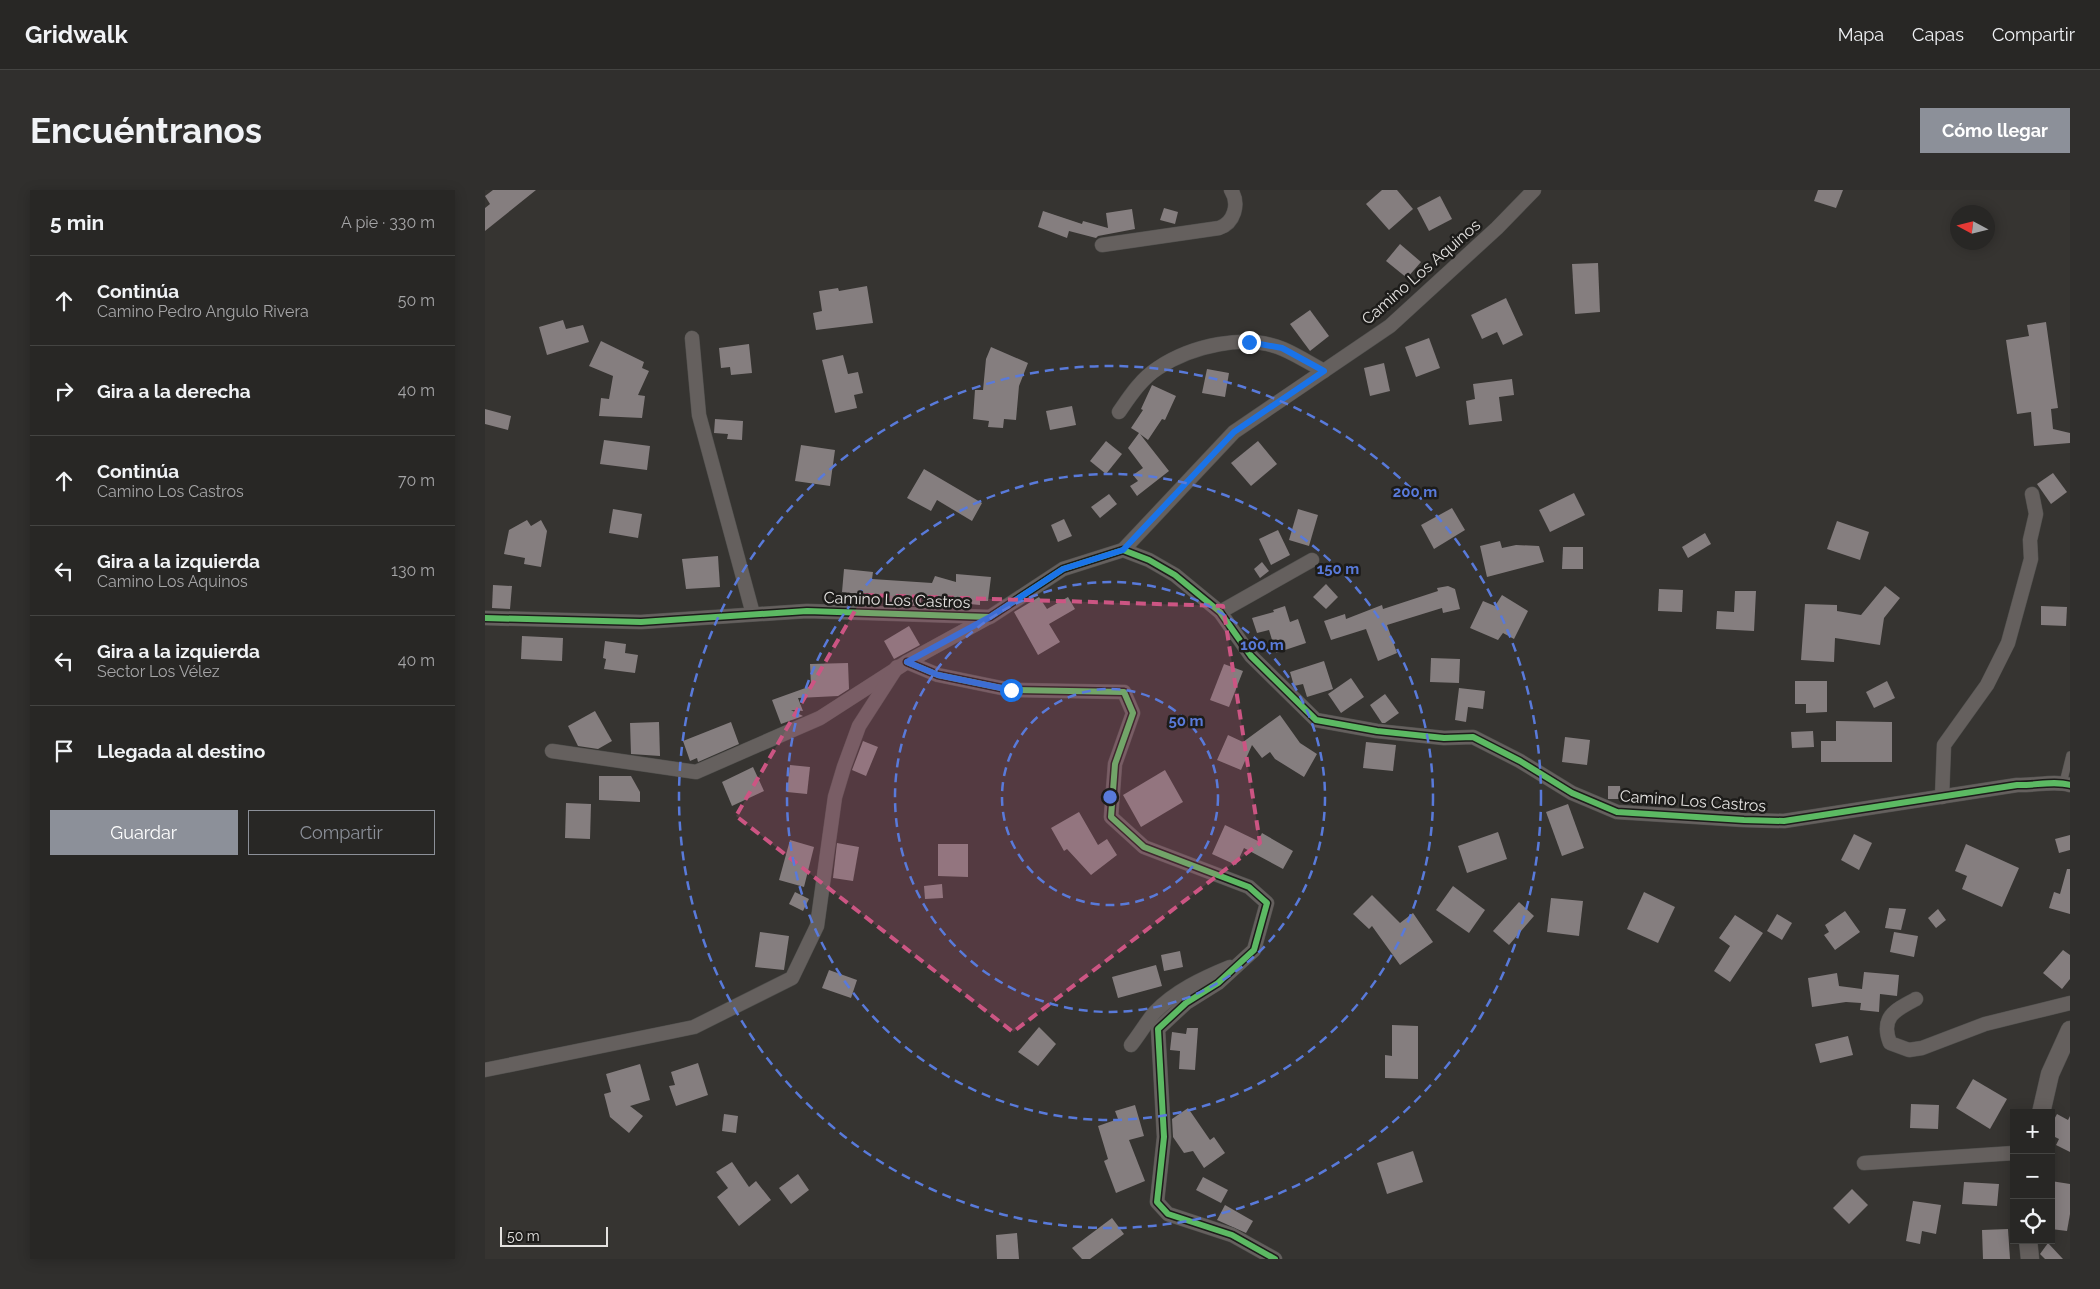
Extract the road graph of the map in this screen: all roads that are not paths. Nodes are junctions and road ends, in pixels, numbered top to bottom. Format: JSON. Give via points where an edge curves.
{"nodes":[{"id":1,"x":1231,"y":190,"type":"edge"},
{"id":2,"x":1534,"y":190,"type":"edge"},
{"id":3,"x":1102,"y":245,"type":"dead end"},
{"id":4,"x":692,"y":338,"type":"dead end"},
{"id":5,"x":1324,"y":371,"type":"junction"},
{"id":6,"x":1119,"y":412,"type":"dead end"},
{"id":7,"x":2032,"y":494,"type":"dead end"},
{"id":8,"x":1123,"y":550,"type":"junction"},
{"id":9,"x":1312,"y":560,"type":"dead end"},
{"id":10,"x":1220,"y":612,"type":"junction"},
{"id":11,"x":753,"y":614,"type":"junction"},
{"id":12,"x":990,"y":617,"type":"junction"},
{"id":13,"x":485,"y":618,"type":"edge"},
{"id":14,"x":902,"y":664,"type":"junction"},
{"id":15,"x":552,"y":751,"type":"dead end"},
{"id":16,"x":2070,"y":755,"type":"edge"},
{"id":17,"x":2067,"y":784,"type":"edge"},
{"id":18,"x":1942,"y":797,"type":"junction"},
{"id":19,"x":1240,"y":963,"type":"junction"},
{"id":20,"x":1916,"y":999,"type":"dead end"},
{"id":21,"x":2070,"y":1002,"type":"edge"},
{"id":22,"x":2070,"y":1030,"type":"edge"},
{"id":23,"x":1131,"y":1045,"type":"dead end"},
{"id":24,"x":485,"y":1070,"type":"edge"},
{"id":25,"x":2042,"y":1109,"type":"edge"},
{"id":26,"x":2010,"y":1153,"type":"edge"},
{"id":27,"x":1864,"y":1163,"type":"dead end"},
{"id":28,"x":2028,"y":1244,"type":"edge"},
{"id":29,"x":1275,"y":1259,"type":"edge"},
{"id":30,"x":2030,"y":1259,"type":"edge"}],
"edges":[{"from":1,"to":3,"type":"street","via":[[1235,207],[1234,217],[1228,225]]},
{"from":2,"to":5,"type":"street","name":"Camino Los Aquinos","via":[[1390,326]]},
{"from":4,"to":11,"type":"street","via":[[699,415]]},
{"from":5,"to":6,"type":"street","via":[[1282,348],[1249,342],[1224,342],[1191,352],[1158,368],[1134,390]]},
{"from":5,"to":8,"type":"street","name":"Camino Los Aquinos","via":[[1234,432]]},
{"from":7,"to":18,"type":"street","via":[[2036,514],[2030,540],[2031,559],[2007,643],[1987,685],[1944,745]]},
{"from":8,"to":10,"type":"street","name":"Camino Los Castros","via":[[1175,575]]},
{"from":8,"to":12,"type":"street","name":"Camino Los Castros","via":[[1063,569]]},
{"from":9,"to":10,"type":"street"},
{"from":10,"to":18,"type":"street","name":"Camino Los Castros","via":[[1251,656],[1316,720],[1377,731],[1444,738],[1473,737],[1572,793],[1617,812],[1784,821]]},
{"from":11,"to":12,"type":"street","name":"Camino Los Castros","via":[[807,610]]},
{"from":11,"to":13,"type":"street","name":"Camino Los Castros","via":[[641,622]]},
{"from":12,"to":14,"type":"street"},
{"from":14,"to":15,"type":"street","via":[[820,718],[696,772]]},
{"from":14,"to":19,"type":"street","via":[[1011,690],[1124,692],[1133,713],[1115,764],[1111,816],[1144,848],[1249,887],[1267,903],[1253,950]]},
{"from":14,"to":24,"type":"street","via":[[859,726],[844,767],[835,797],[817,926],[792,978],[694,1027]]},
{"from":16,"to":17,"type":"lane"},
{"from":17,"to":18,"type":"street","name":"Camino Los Castros","via":[[2017,785]]},
{"from":19,"to":23,"type":"street","via":[[1177,994],[1154,1014]]},
{"from":19,"to":29,"type":"street","via":[[1218,983],[1186,1003],[1158,1029],[1164,1137],[1157,1202],[1167,1214],[1232,1235]]},
{"from":20,"to":21,"type":"street","via":[[1889,1016],[1885,1031],[1889,1043],[1909,1050],[1922,1048],[1985,1024]]},
{"from":22,"to":25,"type":"street","via":[[2050,1074]]},
{"from":26,"to":27,"type":"street"},
{"from":28,"to":30,"type":"street"}]}
